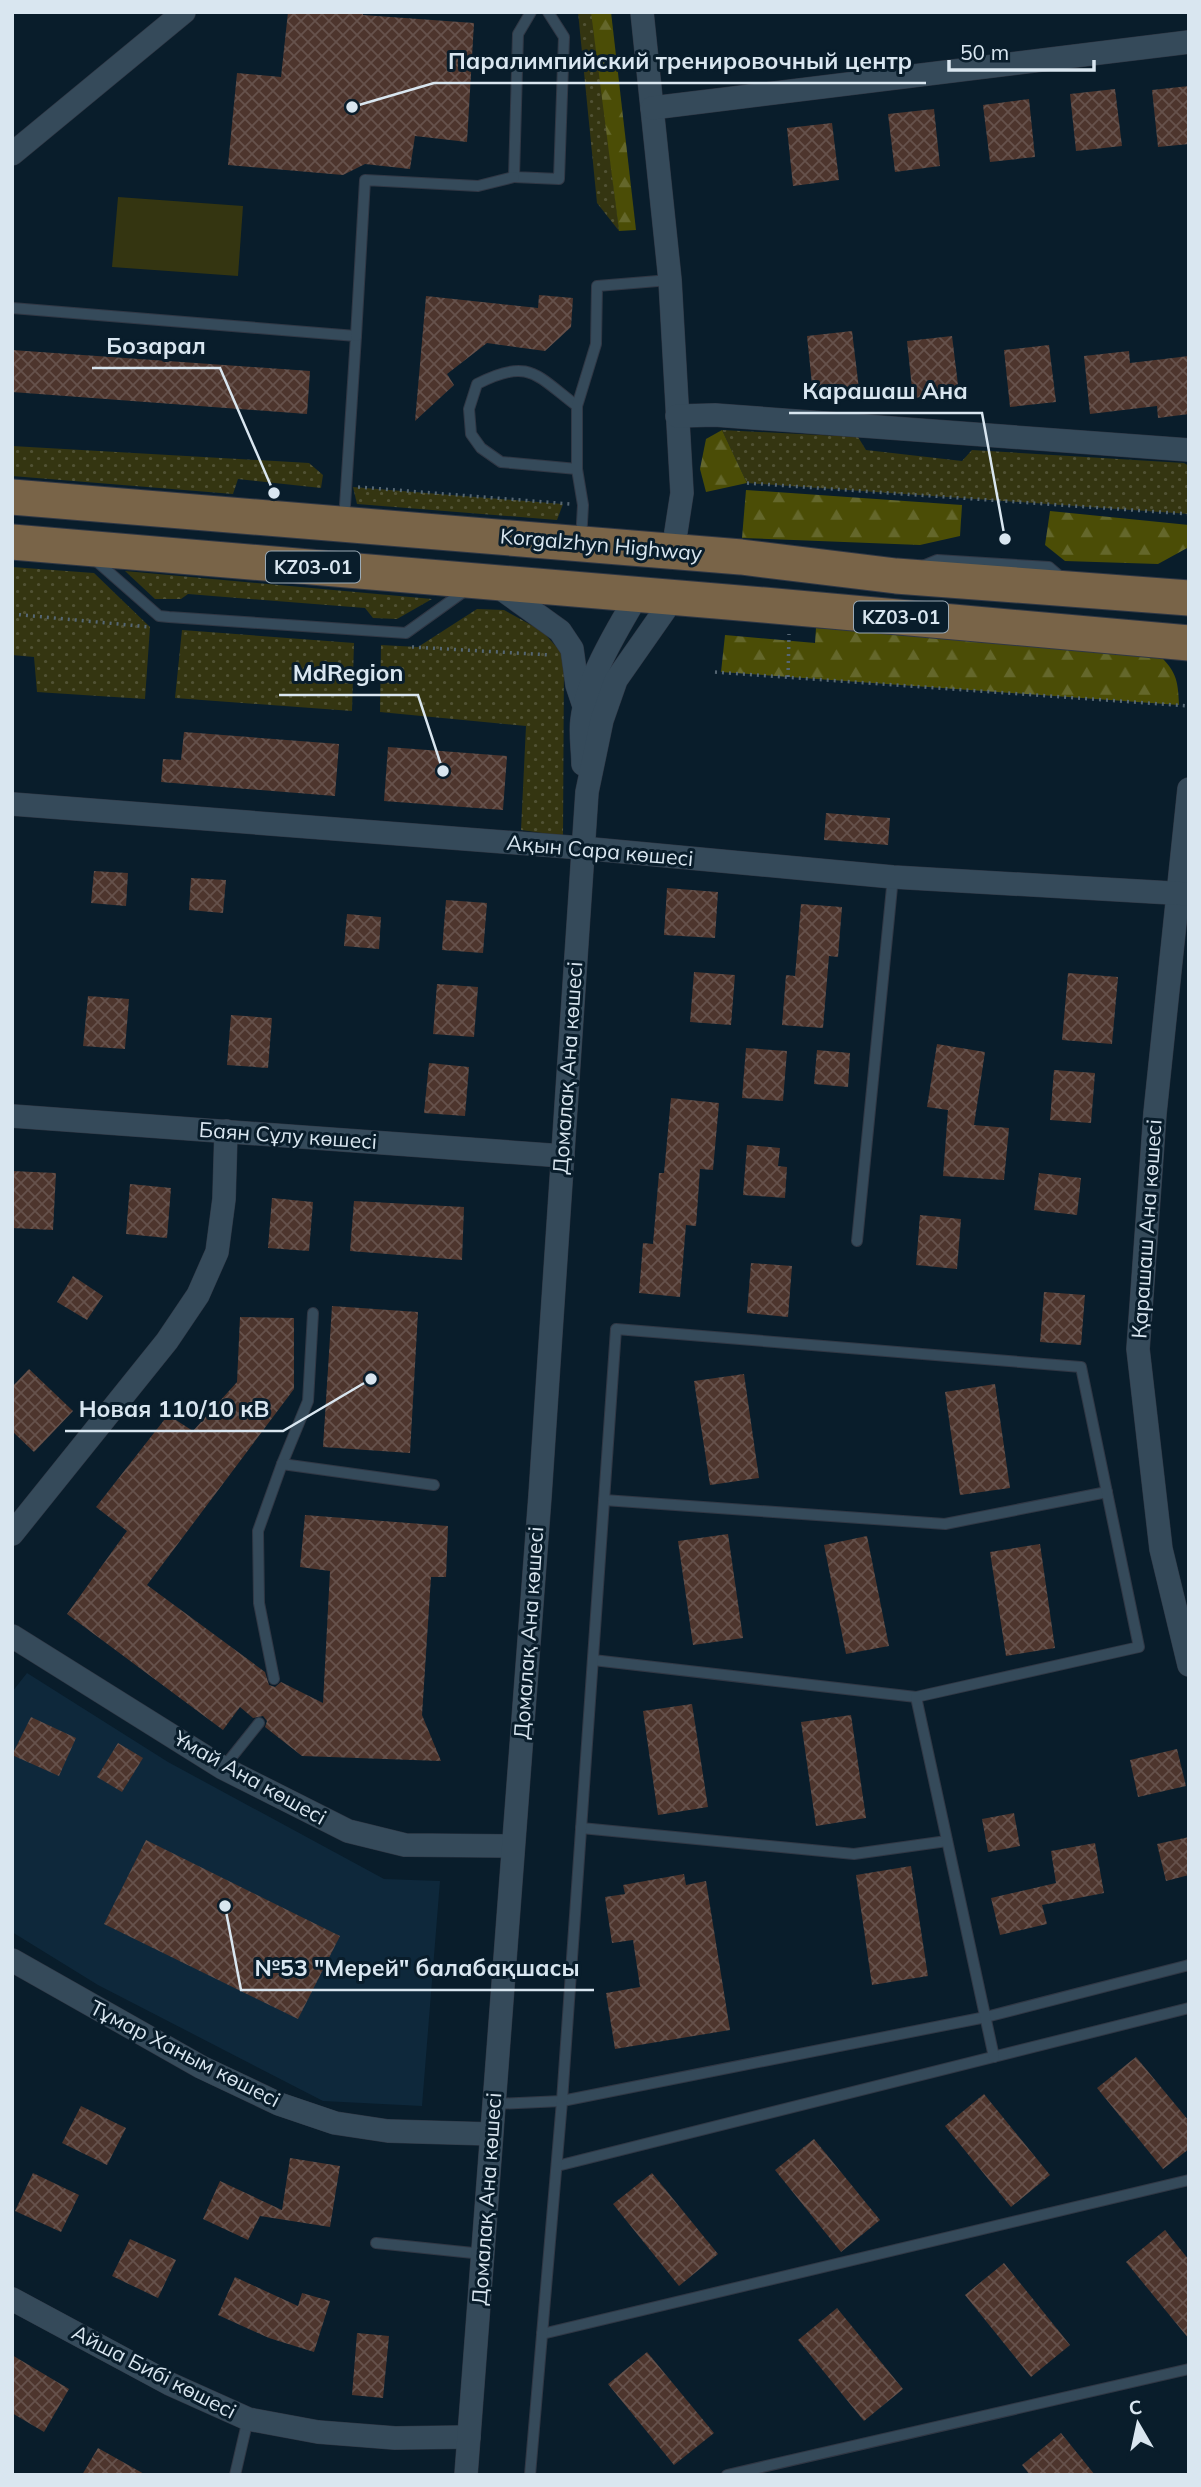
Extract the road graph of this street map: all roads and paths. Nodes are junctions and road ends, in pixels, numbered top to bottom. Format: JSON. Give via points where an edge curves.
{"nodes":[{"id":1,"x":184,"y":12,"type":"edge"},
{"id":2,"x":531,"y":12,"type":"edge"},
{"id":3,"x":548,"y":12,"type":"edge"},
{"id":4,"x":642,"y":12,"type":"edge"},
{"id":5,"x":1189,"y":42,"type":"edge"},
{"id":6,"x":652,"y":108,"type":"junction"},
{"id":7,"x":12,"y":155,"type":"edge"},
{"id":8,"x":514,"y":177,"type":"junction"},
{"id":9,"x":670,"y":280,"type":"junction"},
{"id":10,"x":12,"y":307,"type":"edge"},
{"id":11,"x":356,"y":336,"type":"junction"},
{"id":12,"x":578,"y":406,"type":"junction"},
{"id":13,"x":677,"y":416,"type":"junction"},
{"id":14,"x":1189,"y":450,"type":"edge"},
{"id":15,"x":577,"y":469,"type":"junction"},
{"id":16,"x":747,"y":483,"type":"dead end"},
{"id":17,"x":346,"y":486,"type":"junction"},
{"id":18,"x":12,"y":497,"type":"edge"},
{"id":19,"x":583,"y":505,"type":"junction"},
{"id":20,"x":1189,"y":514,"type":"edge"},
{"id":21,"x":344,"y":524,"type":"junction"},
{"id":22,"x":12,"y":542,"type":"edge"},
{"id":23,"x":581,"y":544,"type":"junction"},
{"id":24,"x":82,"y":548,"type":"junction"},
{"id":25,"x":673,"y":551,"type":"junction"},
{"id":26,"x":485,"y":583,"type":"junction"},
{"id":27,"x":638,"y":594,"type":"junction"},
{"id":28,"x":674,"y":597,"type":"junction"},
{"id":29,"x":1189,"y":598,"type":"edge"},
{"id":30,"x":789,"y":633,"type":"dead end"},
{"id":31,"x":1189,"y":643,"type":"edge"},
{"id":32,"x":715,"y":672,"type":"dead end"},
{"id":33,"x":788,"y":677,"type":"junction"},
{"id":34,"x":584,"y":706,"type":"junction"},
{"id":35,"x":1189,"y":706,"type":"edge"},
{"id":36,"x":1189,"y":789,"type":"edge"},
{"id":37,"x":587,"y":792,"type":"junction"},
{"id":38,"x":12,"y":804,"type":"edge"},
{"id":39,"x":582,"y":848,"type":"junction"},
{"id":40,"x":893,"y":877,"type":"junction"},
{"id":41,"x":1183,"y":893,"type":"edge"},
{"id":42,"x":12,"y":1116,"type":"edge"},
{"id":43,"x":226,"y":1131,"type":"junction"},
{"id":44,"x":563,"y":1156,"type":"junction"},
{"id":45,"x":857,"y":1241,"type":"dead end"},
{"id":46,"x":313,"y":1313,"type":"dead end"},
{"id":47,"x":282,"y":1464,"type":"junction"},
{"id":48,"x":434,"y":1485,"type":"dead end"},
{"id":49,"x":1107,"y":1492,"type":"junction"},
{"id":50,"x":604,"y":1500,"type":"junction"},
{"id":51,"x":12,"y":1534,"type":"edge"},
{"id":52,"x":12,"y":1636,"type":"edge"},
{"id":53,"x":593,"y":1660,"type":"junction"},
{"id":54,"x":1189,"y":1665,"type":"edge"},
{"id":55,"x":274,"y":1679,"type":"dead end"},
{"id":56,"x":916,"y":1697,"type":"junction"},
{"id":57,"x":259,"y":1723,"type":"dead end"},
{"id":58,"x":223,"y":1768,"type":"junction"},
{"id":59,"x":581,"y":1828,"type":"junction"},
{"id":60,"x":947,"y":1841,"type":"junction"},
{"id":61,"x":513,"y":1846,"type":"junction"},
{"id":62,"x":12,"y":1960,"type":"edge"},
{"id":63,"x":1189,"y":1965,"type":"edge"},
{"id":64,"x":1189,"y":2008,"type":"edge"},
{"id":65,"x":986,"y":2017,"type":"junction"},
{"id":66,"x":994,"y":2057,"type":"junction"},
{"id":67,"x":562,"y":2101,"type":"junction"},
{"id":68,"x":494,"y":2104,"type":"junction"},
{"id":69,"x":491,"y":2134,"type":"junction"},
{"id":70,"x":557,"y":2166,"type":"junction"},
{"id":71,"x":1189,"y":2180,"type":"edge"},
{"id":72,"x":376,"y":2244,"type":"dead end"},
{"id":73,"x":482,"y":2253,"type":"junction"},
{"id":74,"x":12,"y":2299,"type":"edge"},
{"id":75,"x":542,"y":2334,"type":"junction"},
{"id":76,"x":1189,"y":2369,"type":"edge"},
{"id":77,"x":248,"y":2419,"type":"junction"},
{"id":78,"x":469,"y":2437,"type":"junction"},
{"id":79,"x":235,"y":2475,"type":"edge"},
{"id":80,"x":466,"y":2475,"type":"edge"},
{"id":81,"x":530,"y":2475,"type":"edge"},
{"id":82,"x":727,"y":2475,"type":"edge"}],
"edges":[{"from":1,"to":7,"type":"street"},
{"from":2,"to":8,"type":"lane","via":[[518,34]]},
{"from":3,"to":8,"type":"lane","via":[[564,37],[559,178]]},
{"from":4,"to":6,"type":"street"},
{"from":5,"to":6,"type":"street"},
{"from":6,"to":9,"type":"street"},
{"from":8,"to":11,"type":"lane","via":[[478,186],[365,180]]},
{"from":9,"to":12,"type":"lane","via":[[597,286],[596,344]]},
{"from":9,"to":13,"type":"street"},
{"from":10,"to":11,"type":"lane"},
{"from":11,"to":17,"type":"lane"},
{"from":12,"to":15,"type":"lane"},
{"from":12,"to":15,"type":"lane","via":[[544,378],[520,369],[477,384],[469,409],[471,434],[501,462]]},
{"from":13,"to":14,"type":"street","via":[[715,415]]},
{"from":13,"to":25,"type":"street","via":[[682,493]]},
{"from":15,"to":19,"type":"lane"},
{"from":16,"to":20,"type":"path"},
{"from":17,"to":19,"type":"path"},
{"from":17,"to":21,"type":"lane"},
{"from":18,"to":21,"type":"main road","name":"Korgalzhyn Highway","number":"KZ03-01"},
{"from":19,"to":23,"type":"lane"},
{"from":21,"to":23,"type":"main road","name":"Korgalzhyn Highway","number":"KZ03-01"},
{"from":22,"to":24,"type":"main road","number":"KZ03-01"},
{"from":23,"to":25,"type":"main road","name":"Korgalzhyn Highway","number":"KZ03-01"},
{"from":24,"to":26,"type":"main road","number":"KZ03-01"},
{"from":24,"to":26,"type":"lane","via":[[159,615],[169,617],[406,633]]},
{"from":25,"to":27,"type":"main road"},
{"from":25,"to":28,"type":"main road"},
{"from":25,"to":29,"type":"main road","name":"Korgalzhyn Highway","number":"KZ03-01","via":[[896,576]]},
{"from":26,"to":27,"type":"main road","number":"KZ03-01"},
{"from":26,"to":34,"type":"street","via":[[560,631],[572,649]]},
{"from":27,"to":28,"type":"main road","number":"KZ03-01"},
{"from":27,"to":34,"type":"street","name":"Домалақ Ана көшесі","via":[[607,650]]},
{"from":28,"to":31,"type":"main road","number":"KZ03-01"},
{"from":28,"to":37,"type":"street","name":"Домалақ Ана көшесі","via":[[616,680],[602,720]]},
{"from":30,"to":33,"type":"path"},
{"from":32,"to":33,"type":"path"},
{"from":33,"to":35,"type":"path"},
{"from":34,"to":37,"type":"street","name":"Домалақ Ана көшесі","via":[[581,722]]},
{"from":36,"to":41,"type":"street","name":"Қарашаш Ана көшесі"},
{"from":37,"to":39,"type":"street","name":"Домалақ Ана көшесі"},
{"from":38,"to":39,"type":"street","name":"Ақын Сара көшесі"},
{"from":39,"to":40,"type":"street","name":"Ақын Сара көшесі"},
{"from":39,"to":44,"type":"street","name":"Домалақ Ана көшесі"},
{"from":40,"to":41,"type":"street","name":"Ақын Сара көшесі"},
{"from":40,"to":45,"type":"lane"},
{"from":41,"to":54,"type":"street","name":"Қарашаш Ана көшесі","via":[[1155,1113],[1138,1349],[1161,1549]]},
{"from":42,"to":43,"type":"street","name":"Баян Сұлу көшесі"},
{"from":43,"to":44,"type":"street","name":"Баян Сұлу көшесі"},
{"from":43,"to":51,"type":"street","via":[[217,1252],[198,1295],[167,1341]]},
{"from":44,"to":61,"type":"street","name":"Домалақ Ана көшесі"},
{"from":46,"to":47,"type":"lane","via":[[308,1401]]},
{"from":47,"to":48,"type":"lane"},
{"from":47,"to":55,"type":"lane","via":[[258,1531],[259,1603]]},
{"from":49,"to":50,"type":"lane","via":[[945,1524]]},
{"from":49,"to":50,"type":"lane","via":[[1081,1367],[615,1329]]},
{"from":49,"to":56,"type":"lane","via":[[1139,1647]]},
{"from":50,"to":53,"type":"lane"},
{"from":52,"to":58,"type":"street","name":"Ұмай Ана көшесі"},
{"from":53,"to":56,"type":"lane"},
{"from":53,"to":59,"type":"lane"},
{"from":56,"to":60,"type":"lane"},
{"from":57,"to":58,"type":"lane"},
{"from":58,"to":61,"type":"street","name":"Ұмай Ана көшесі","via":[[348,1831],[405,1845]]},
{"from":59,"to":60,"type":"lane","via":[[854,1854]]},
{"from":59,"to":67,"type":"lane"},
{"from":60,"to":65,"type":"lane"},
{"from":61,"to":68,"type":"street","name":"Домалақ Ана көшесі"},
{"from":62,"to":69,"type":"street","name":"Тұмар Ханым көшесі","via":[[201,2067],[279,2104],[335,2123],[388,2132]]},
{"from":63,"to":65,"type":"lane"},
{"from":64,"to":66,"type":"lane"},
{"from":65,"to":66,"type":"lane"},
{"from":65,"to":67,"type":"lane"},
{"from":66,"to":70,"type":"lane"},
{"from":67,"to":68,"type":"lane"},
{"from":67,"to":70,"type":"lane"},
{"from":68,"to":69,"type":"street","name":"Домалақ Ана көшесі"},
{"from":69,"to":73,"type":"street","name":"Домалақ Ана көшесі"},
{"from":70,"to":75,"type":"lane"},
{"from":71,"to":75,"type":"lane"},
{"from":72,"to":73,"type":"lane"},
{"from":73,"to":78,"type":"street","name":"Домалақ Ана көшесі"},
{"from":74,"to":77,"type":"street","name":"Айша Бибі көшесі","via":[[170,2384]]},
{"from":75,"to":81,"type":"lane"},
{"from":76,"to":82,"type":"lane"},
{"from":77,"to":78,"type":"street","name":"Айша Бибі көшесі","via":[[318,2432]]},
{"from":77,"to":79,"type":"lane"},
{"from":78,"to":80,"type":"street","name":"Домалақ Ана көшесі"}]}
